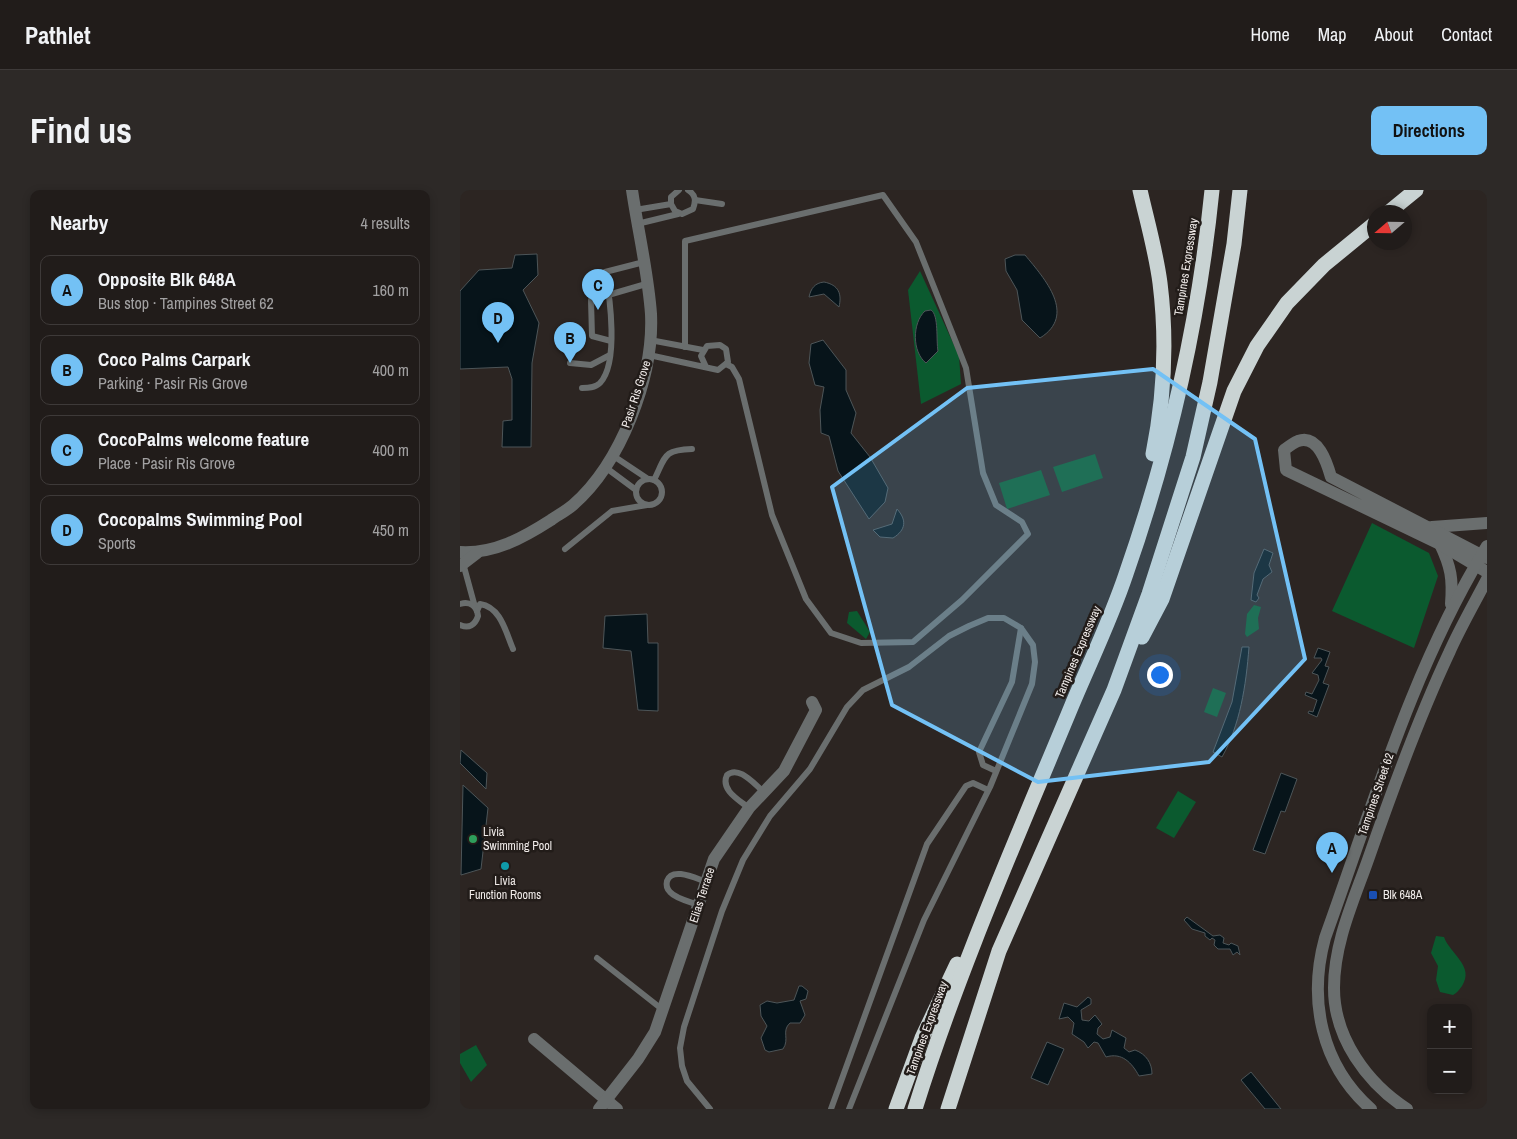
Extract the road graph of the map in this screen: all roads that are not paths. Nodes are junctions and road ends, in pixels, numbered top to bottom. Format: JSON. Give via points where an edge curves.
{"nodes":[{"id":1,"x":632,"y":190,"type":"edge"},
{"id":2,"x":679,"y":190,"type":"edge"},
{"id":3,"x":688,"y":190,"type":"edge"},
{"id":4,"x":1140,"y":190,"type":"edge"},
{"id":5,"x":1212,"y":190,"type":"edge"},
{"id":6,"x":1240,"y":190,"type":"edge"},
{"id":7,"x":1416,"y":190,"type":"edge"},
{"id":8,"x":695,"y":200,"type":"junction"},
{"id":9,"x":671,"y":204,"type":"junction"},
{"id":10,"x":722,"y":204,"type":"dead end"},
{"id":11,"x":1398,"y":205,"type":"edge"},
{"id":12,"x":635,"y":210,"type":"junction"},
{"id":13,"x":678,"y":214,"type":"junction"},
{"id":14,"x":638,"y":224,"type":"junction"},
{"id":15,"x":1367,"y":230,"type":"edge"},
{"id":16,"x":644,"y":262,"type":"junction"},
{"id":17,"x":646,"y":284,"type":"junction"},
{"id":18,"x":609,"y":294,"type":"junction"},
{"id":19,"x":650,"y":340,"type":"junction"},
{"id":20,"x":611,"y":341,"type":"junction"},
{"id":21,"x":685,"y":347,"type":"junction"},
{"id":22,"x":703,"y":350,"type":"junction"},
{"id":23,"x":610,"y":355,"type":"junction"},
{"id":24,"x":649,"y":356,"type":"junction"},
{"id":25,"x":570,"y":363,"type":"dead end"},
{"id":26,"x":726,"y":364,"type":"junction"},
{"id":27,"x":706,"y":367,"type":"junction"},
{"id":28,"x":582,"y":388,"type":"dead end"},
{"id":29,"x":692,"y":450,"type":"dead end"},
{"id":30,"x":608,"y":461,"type":"junction"},
{"id":31,"x":651,"y":479,"type":"junction"},
{"id":32,"x":1153,"y":484,"type":"junction"},
{"id":33,"x":636,"y":490,"type":"junction"},
{"id":34,"x":1352,"y":495,"type":"junction"},
{"id":35,"x":647,"y":505,"type":"junction"},
{"id":36,"x":1487,"y":523,"type":"edge"},
{"id":37,"x":1430,"y":527,"type":"junction"},
{"id":38,"x":1440,"y":544,"type":"junction"},
{"id":39,"x":565,"y":548,"type":"dead end"},
{"id":40,"x":460,"y":552,"type":"edge"},
{"id":41,"x":477,"y":553,"type":"junction"},
{"id":42,"x":1483,"y":556,"type":"edge"},
{"id":43,"x":462,"y":565,"type":"edge"},
{"id":44,"x":1487,"y":572,"type":"edge"},
{"id":45,"x":1487,"y":579,"type":"edge"},
{"id":46,"x":460,"y":604,"type":"edge"},
{"id":47,"x":1451,"y":608,"type":"junction"},
{"id":48,"x":476,"y":609,"type":"junction"},
{"id":49,"x":460,"y":625,"type":"edge"},
{"id":50,"x":1021,"y":628,"type":"junction"},
{"id":51,"x":513,"y":649,"type":"dead end"},
{"id":52,"x":1114,"y":690,"type":"junction"},
{"id":53,"x":812,"y":702,"type":"dead end"},
{"id":54,"x":996,"y":771,"type":"junction"},
{"id":55,"x":988,"y":790,"type":"junction"},
{"id":56,"x":764,"y":792,"type":"junction"},
{"id":57,"x":749,"y":808,"type":"junction"},
{"id":58,"x":1020,"y":830,"type":"junction"},
{"id":59,"x":707,"y":882,"type":"junction"},
{"id":60,"x":699,"y":905,"type":"junction"},
{"id":61,"x":597,"y":958,"type":"dead end"},
{"id":62,"x":663,"y":1010,"type":"junction"},
{"id":63,"x":534,"y":1039,"type":"dead end"},
{"id":64,"x":607,"y":1099,"type":"junction"},
{"id":65,"x":599,"y":1109,"type":"edge"},
{"id":66,"x":617,"y":1109,"type":"edge"},
{"id":67,"x":710,"y":1109,"type":"edge"},
{"id":68,"x":831,"y":1109,"type":"edge"},
{"id":69,"x":848,"y":1109,"type":"edge"},
{"id":70,"x":896,"y":1109,"type":"edge"},
{"id":71,"x":914,"y":1109,"type":"edge"},
{"id":72,"x":948,"y":1109,"type":"edge"},
{"id":73,"x":1371,"y":1109,"type":"edge"},
{"id":74,"x":1407,"y":1109,"type":"edge"}],
"edges":[{"from":1,"to":12,"type":"street","name":"Pasir Ris Grove"},
{"from":2,"to":9,"type":"lane"},
{"from":3,"to":8,"type":"lane"},
{"from":4,"to":32,"type":"highway","via":[[1160,283],[1164,331],[1162,384],[1150,469]]},
{"from":5,"to":32,"type":"highway","name":"Tampines Expressway","via":[[1207,241],[1184,376]]},
{"from":6,"to":52,"type":"highway","via":[[1210,382],[1193,457]]},
{"from":7,"to":11,"type":"highway"},
{"from":8,"to":10,"type":"lane"},
{"from":8,"to":13,"type":"lane","via":[[693,209]]},
{"from":9,"to":12,"type":"lane"},
{"from":9,"to":13,"type":"lane"},
{"from":12,"to":14,"type":"street","name":"Pasir Ris Grove"},
{"from":13,"to":14,"type":"lane"},
{"from":14,"to":16,"type":"street","name":"Pasir Ris Grove"},
{"from":15,"to":52,"type":"highway","via":[[1292,297],[1257,346],[1234,391],[1162,600]]},
{"from":16,"to":17,"type":"street","name":"Pasir Ris Grove"},
{"from":16,"to":18,"type":"lane","via":[[605,272]]},
{"from":17,"to":18,"type":"lane"},
{"from":17,"to":19,"type":"street","name":"Pasir Ris Grove","via":[[651,314]]},
{"from":18,"to":20,"type":"lane"},
{"from":18,"to":20,"type":"lane","via":[[591,300],[591,333],[594,337]]},
{"from":19,"to":21,"type":"lane"},
{"from":19,"to":24,"type":"street","name":"Pasir Ris Grove"},
{"from":20,"to":23,"type":"lane"},
{"from":21,"to":22,"type":"lane"},
{"from":21,"to":26,"type":"lane","via":[[685,241],[883,195],[916,242],[966,368],[983,473],[996,505],[1022,522],[1028,534],[962,600],[913,642],[861,643],[831,633],[806,599],[772,515],[739,378]]},
{"from":22,"to":26,"type":"lane","via":[[714,344],[720,345],[728,355]]},
{"from":22,"to":27,"type":"lane","via":[[701,356]]},
{"from":23,"to":25,"type":"lane","via":[[591,365]]},
{"from":23,"to":28,"type":"lane","via":[[601,382],[593,388]]},
{"from":24,"to":27,"type":"lane"},
{"from":24,"to":30,"type":"street","name":"Pasir Ris Grove","via":[[633,412]]},
{"from":26,"to":27,"type":"lane","via":[[718,370]]},
{"from":29,"to":31,"type":"lane","via":[[675,450],[667,454]]},
{"from":30,"to":31,"type":"lane"},
{"from":30,"to":33,"type":"lane"},
{"from":30,"to":41,"type":"street","name":"Pasir Ris Grove","via":[[573,505],[517,540]]},
{"from":31,"to":33,"type":"lane","via":[[642,481]]},
{"from":31,"to":35,"type":"lane","via":[[662,489],[658,501]]},
{"from":32,"to":58,"type":"highway","name":"Tampines Expressway","via":[[1126,576]]},
{"from":33,"to":35,"type":"lane","via":[[637,497]]},
{"from":34,"to":34,"type":"street","via":[[1286,470],[1284,450],[1299,441],[1307,441],[1321,451],[1330,477]]},
{"from":34,"to":37,"type":"street"},
{"from":34,"to":38,"type":"street"},
{"from":35,"to":39,"type":"lane","via":[[612,511]]},
{"from":36,"to":37,"type":"street"},
{"from":37,"to":42,"type":"street"},
{"from":38,"to":42,"type":"street"},
{"from":38,"to":47,"type":"street","via":[[1450,565]]},
{"from":40,"to":41,"type":"street","name":"Pasir Ris Grove"},
{"from":40,"to":43,"type":"lane"},
{"from":41,"to":43,"type":"street","name":"Pasir Ris Grove"},
{"from":42,"to":44,"type":"street"},
{"from":42,"to":47,"type":"street","name":"Tampines Street 62"},
{"from":43,"to":48,"type":"lane"},
{"from":45,"to":74,"type":"street","name":"Tampines Street 62","via":[[1449,652],[1408,748],[1338,942],[1334,988],[1338,1017],[1347,1044],[1359,1064],[1393,1100]]},
{"from":46,"to":48,"type":"lane","via":[[470,604]]},
{"from":47,"to":73,"type":"street","name":"Tampines Street 62","via":[[1396,737],[1318,962],[1320,1026],[1329,1052],[1343,1077]]},
{"from":48,"to":49,"type":"lane","via":[[478,616],[472,625]]},
{"from":48,"to":51,"type":"lane","via":[[480,604],[491,607]]},
{"from":50,"to":54,"type":"lane","via":[[1033,645],[1032,684]]},
{"from":50,"to":54,"type":"lane","via":[[1012,682],[979,752],[983,765]]},
{"from":50,"to":67,"type":"lane","via":[[1004,618],[988,618],[949,636],[909,667],[863,690],[847,708],[810,769],[770,816],[743,860],[731,889],[684,1027],[680,1048],[682,1066],[687,1081]]},
{"from":52,"to":72,"type":"highway","via":[[999,951]]},
{"from":53,"to":56,"type":"street","name":"Elias Terrace","via":[[816,710],[784,771]]},
{"from":54,"to":55,"type":"lane"},
{"from":55,"to":68,"type":"lane","via":[[973,783],[966,786],[928,844]]},
{"from":55,"to":69,"type":"lane","via":[[924,920]]},
{"from":56,"to":57,"type":"street","name":"Elias Terrace"},
{"from":56,"to":57,"type":"lane","via":[[740,773],[726,776],[727,789]]},
{"from":57,"to":59,"type":"street","name":"Elias Terrace","via":[[714,859]]},
{"from":58,"to":70,"type":"highway","via":[[922,1038]]},
{"from":58,"to":71,"type":"highway","name":"Tampines Expressway","via":[[934,1048]]},
{"from":59,"to":60,"type":"street","name":"Elias Terrace"},
{"from":59,"to":60,"type":"lane","via":[[680,874],[668,880],[667,888],[672,894]]},
{"from":60,"to":62,"type":"street","name":"Elias Terrace"},
{"from":61,"to":62,"type":"lane"},
{"from":62,"to":64,"type":"street","name":"Elias Terrace","via":[[638,1059]]},
{"from":63,"to":64,"type":"street"},
{"from":64,"to":65,"type":"street","name":"Elias Terrace"},
{"from":64,"to":66,"type":"street"}]}
